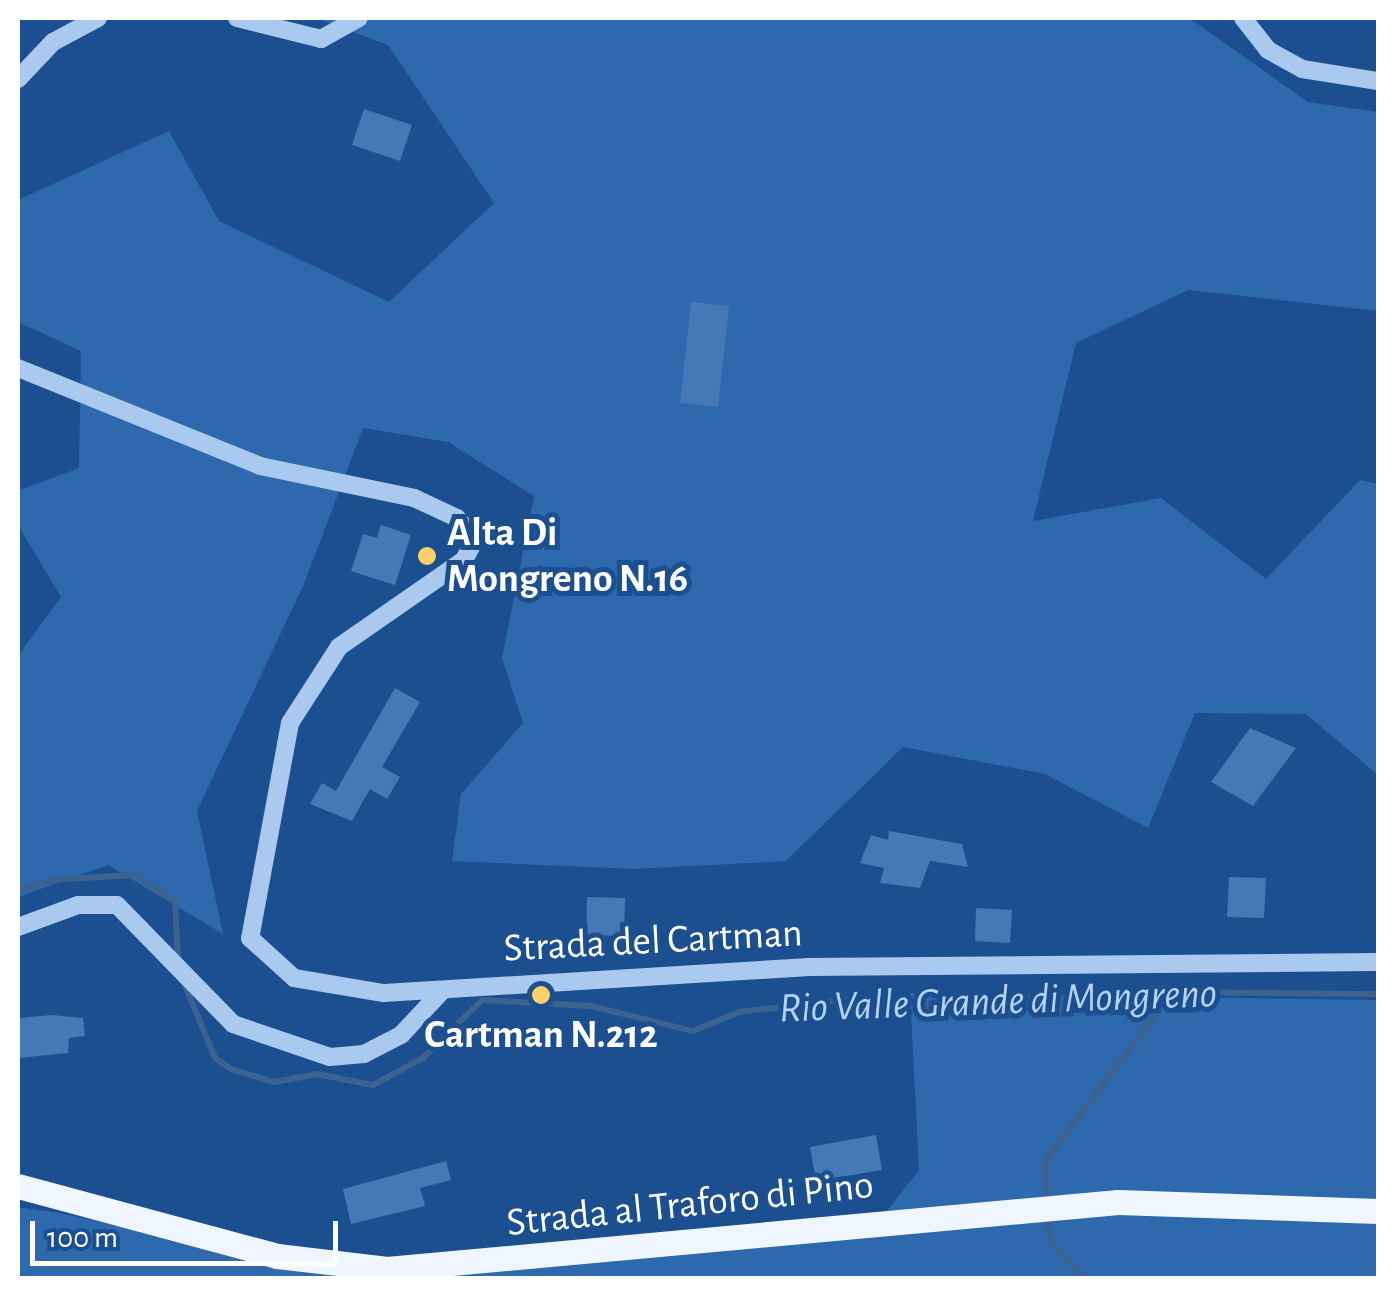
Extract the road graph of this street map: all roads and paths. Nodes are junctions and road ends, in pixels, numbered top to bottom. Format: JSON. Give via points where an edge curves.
{"nodes":[{"id":1,"x":98,"y":18,"type":"edge"},
{"id":2,"x":237,"y":18,"type":"edge"},
{"id":3,"x":359,"y":18,"type":"edge"},
{"id":4,"x":1243,"y":18,"type":"edge"},
{"id":5,"x":18,"y":79,"type":"edge"},
{"id":6,"x":1378,"y":81,"type":"edge"},
{"id":7,"x":18,"y":368,"type":"edge"},
{"id":8,"x":18,"y":927,"type":"edge"},
{"id":9,"x":1378,"y":962,"type":"edge"},
{"id":10,"x":442,"y":992,"type":"junction"},
{"id":11,"x":18,"y":1186,"type":"edge"},
{"id":12,"x":1378,"y":1210,"type":"edge"}],
"edges":[{"from":1,"to":5,"type":"street","via":[[53,42]]},
{"from":2,"to":3,"type":"street","via":[[321,39]]},
{"from":4,"to":6,"type":"street","via":[[1268,50],[1302,68]]},
{"from":7,"to":10,"type":"street","name":"Strada del Cartman","via":[[260,466],[414,498],[457,518],[474,540],[464,560],[339,647],[314,681],[290,723],[250,902],[250,938],[294,978]]},
{"from":8,"to":10,"type":"street","via":[[78,905],[117,905],[232,1024],[330,1056],[364,1054],[400,1035]]},
{"from":9,"to":10,"type":"street","name":"Strada del Cartman","via":[[809,967]]},
{"from":11,"to":12,"type":"main road","name":"Strada al Traforo di Pino","via":[[259,1252],[387,1269],[1118,1202]]}]}
